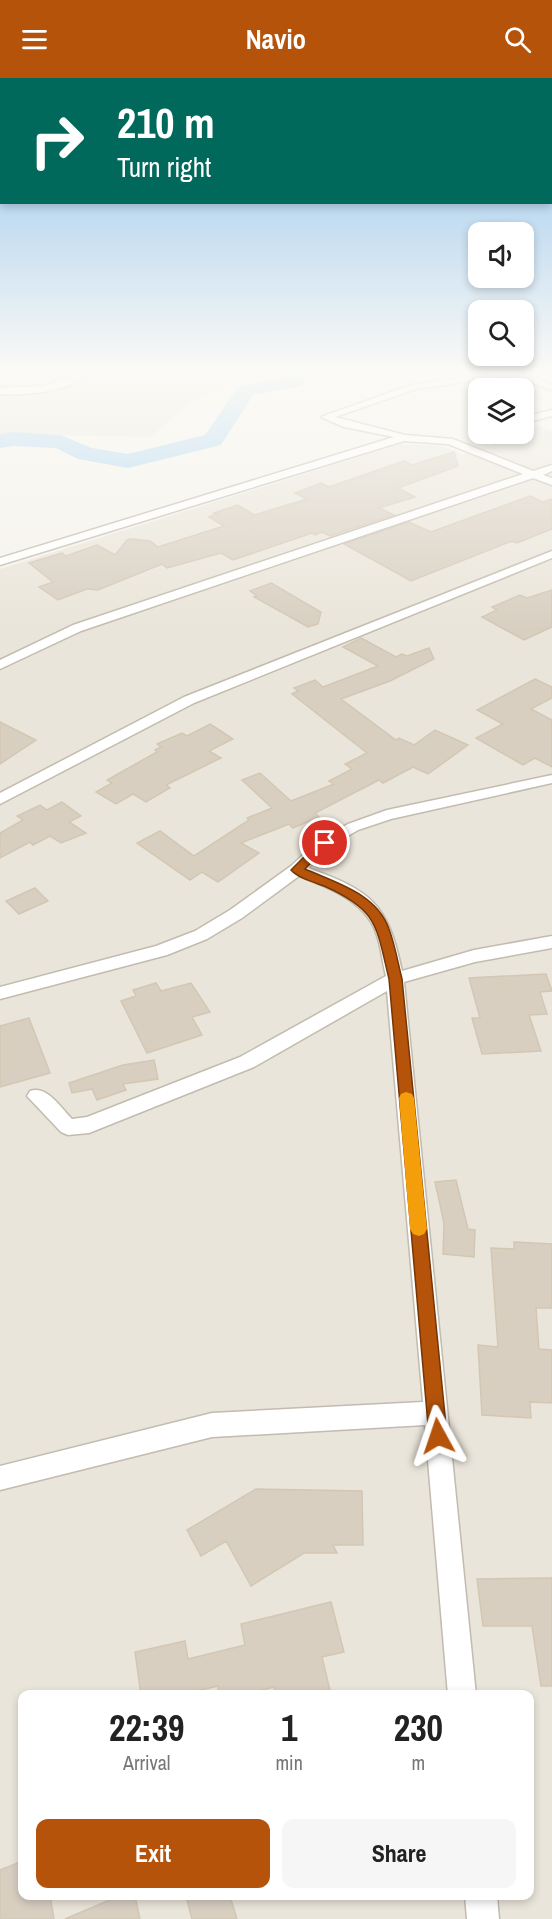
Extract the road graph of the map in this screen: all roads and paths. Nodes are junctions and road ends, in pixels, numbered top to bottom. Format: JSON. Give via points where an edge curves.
{"nodes":[{"id":1,"x":335,"y":459,"type":"edge"},
{"id":2,"x":494,"y":459,"type":"edge"},
{"id":3,"x":552,"y":468,"type":"edge"},
{"id":4,"x":534,"y":475,"type":"junction"},
{"id":5,"x":552,"y":482,"type":"edge"},
{"id":6,"x":552,"y":554,"type":"edge"},
{"id":7,"x":0,"y":562,"type":"edge"},
{"id":8,"x":0,"y":665,"type":"edge"},
{"id":9,"x":552,"y":779,"type":"edge"},
{"id":10,"x":0,"y":799,"type":"edge"},
{"id":11,"x":297,"y":870,"type":"junction"},
{"id":12,"x":552,"y":942,"type":"edge"},
{"id":13,"x":395,"y":979,"type":"junction"},
{"id":14,"x":0,"y":993,"type":"edge"},
{"id":15,"x":37,"y":1096,"type":"dead end"},
{"id":16,"x":436,"y":1413,"type":"junction"},
{"id":17,"x":0,"y":1478,"type":"edge"},
{"id":18,"x":462,"y":1690,"type":"edge"},
{"id":19,"x":481,"y":1900,"type":"edge"},
{"id":20,"x":483,"y":1919,"type":"edge"}],
"edges":[{"from":1,"to":7,"type":"street"},
{"from":2,"to":4,"type":"street"},
{"from":3,"to":4,"type":"street"},
{"from":4,"to":5,"type":"street"},
{"from":4,"to":8,"type":"street","via":[[77,628]]},
{"from":6,"to":10,"type":"street","via":[[189,700]]},
{"from":9,"to":11,"type":"street","via":[[387,815],[353,827],[325,843]]},
{"from":11,"to":13,"type":"street","via":[[349,893],[369,907],[383,928]]},
{"from":11,"to":14,"type":"street","via":[[201,935],[161,951]]},
{"from":12,"to":13,"type":"street","via":[[474,956]]},
{"from":13,"to":15,"type":"street","via":[[248,1062],[89,1125],[68,1127]]},
{"from":13,"to":16,"type":"street"},
{"from":16,"to":17,"type":"street","via":[[212,1425]]},
{"from":16,"to":18,"type":"street"},
{"from":19,"to":20,"type":"street"}]}
